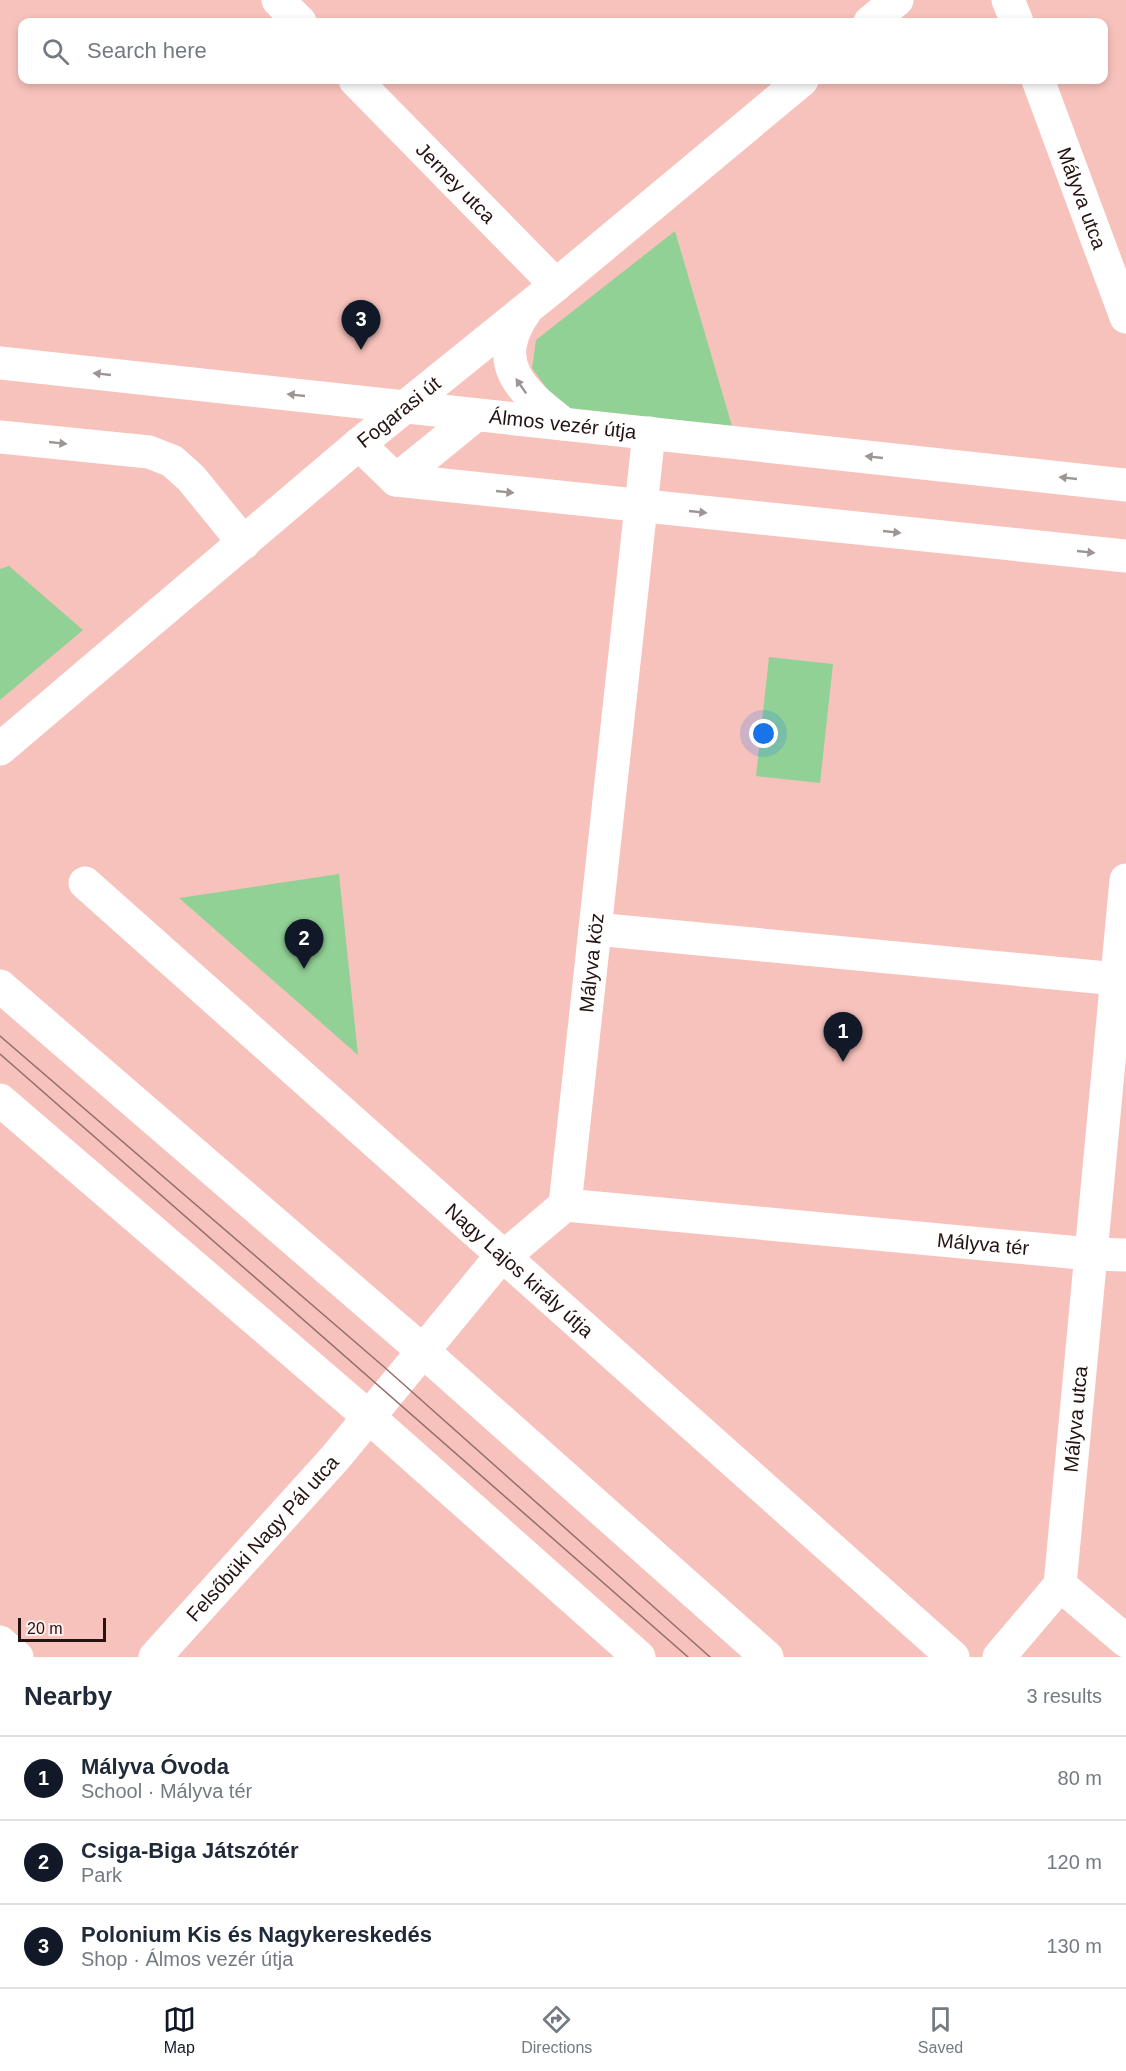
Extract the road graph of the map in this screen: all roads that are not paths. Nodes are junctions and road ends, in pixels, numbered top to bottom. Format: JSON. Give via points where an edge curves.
{"nodes":[{"id":1,"x":278,"y":0,"type":"edge"},
{"id":2,"x":897,"y":0,"type":"edge"},
{"id":3,"x":1008,"y":0,"type":"edge"},
{"id":4,"x":296,"y":18,"type":"edge"},
{"id":5,"x":875,"y":18,"type":"edge"},
{"id":6,"x":1015,"y":18,"type":"edge"},
{"id":7,"x":359,"y":84,"type":"edge"},
{"id":8,"x":797,"y":84,"type":"edge"},
{"id":9,"x":1039,"y":84,"type":"edge"},
{"id":10,"x":556,"y":285,"type":"junction"},
{"id":11,"x":527,"y":309,"type":"junction"},
{"id":12,"x":1126,"y":316,"type":"edge"},
{"id":13,"x":0,"y":363,"type":"edge"},
{"id":14,"x":405,"y":407,"type":"junction"},
{"id":15,"x":476,"y":415,"type":"junction"},
{"id":16,"x":564,"y":424,"type":"junction"},
{"id":17,"x":649,"y":433,"type":"junction"},
{"id":18,"x":0,"y":437,"type":"edge"},
{"id":19,"x":359,"y":444,"type":"junction"},
{"id":20,"x":396,"y":480,"type":"junction"},
{"id":21,"x":1126,"y":485,"type":"edge"},
{"id":22,"x":642,"y":506,"type":"junction"},
{"id":23,"x":244,"y":543,"type":"junction"},
{"id":24,"x":1126,"y":556,"type":"edge"},
{"id":25,"x":0,"y":749,"type":"edge"},
{"id":26,"x":1126,"y":880,"type":"edge"},
{"id":27,"x":85,"y":883,"type":"dead end"},
{"id":28,"x":595,"y":929,"type":"junction"},
{"id":29,"x":1117,"y":979,"type":"junction"},
{"id":30,"x":0,"y":986,"type":"edge"},
{"id":31,"x":0,"y":1100,"type":"edge"},
{"id":32,"x":566,"y":1204,"type":"junction"},
{"id":33,"x":1091,"y":1254,"type":"junction"},
{"id":34,"x":1126,"y":1255,"type":"edge"},
{"id":35,"x":504,"y":1257,"type":"junction"},
{"id":36,"x":424,"y":1352,"type":"junction"},
{"id":37,"x":370,"y":1418,"type":"junction"},
{"id":38,"x":1060,"y":1585,"type":"junction"},
{"id":39,"x":1126,"y":1641,"type":"edge"},
{"id":40,"x":0,"y":1642,"type":"edge"},
{"id":41,"x":17,"y":1657,"type":"edge"},
{"id":42,"x":154,"y":1657,"type":"edge"},
{"id":43,"x":639,"y":1657,"type":"edge"},
{"id":44,"x":767,"y":1657,"type":"edge"},
{"id":45,"x":953,"y":1657,"type":"edge"},
{"id":46,"x":999,"y":1657,"type":"edge"}],
"edges":[{"from":1,"to":4,"type":"street"},
{"from":2,"to":5,"type":"street"},
{"from":3,"to":6,"type":"street"},
{"from":7,"to":10,"type":"street","name":"Jerney utca"},
{"from":8,"to":10,"type":"street","name":"Fogarasi út"},
{"from":9,"to":12,"type":"street","name":"Mályva utca"},
{"from":10,"to":11,"type":"street","name":"Fogarasi út"},
{"from":11,"to":14,"type":"street","name":"Fogarasi út"},
{"from":16,"to":11,"type":"street","one_way":true,"via":[[528,395],[512,371],[510,343]]},
{"from":14,"to":13,"type":"street","name":"Álmos vezér útja","one_way":true},
{"from":14,"to":15,"type":"street","name":"Álmos vezér útja"},
{"from":14,"to":19,"type":"street","name":"Fogarasi út"},
{"from":15,"to":16,"type":"street","name":"Álmos vezér útja"},
{"from":15,"to":20,"type":"street"},
{"from":16,"to":17,"type":"street","name":"Álmos vezér útja"},
{"from":21,"to":17,"type":"street","name":"Álmos vezér útja","one_way":true},
{"from":17,"to":22,"type":"street","name":"Mályva köz"},
{"from":18,"to":23,"type":"street","one_way":true,"via":[[149,453],[172,461],[191,478]]},
{"from":19,"to":20,"type":"street"},
{"from":19,"to":23,"type":"street","name":"Fogarasi út"},
{"from":20,"to":22,"type":"street","one_way":true},
{"from":22,"to":24,"type":"street","one_way":true},
{"from":22,"to":28,"type":"street","name":"Mályva köz"},
{"from":23,"to":25,"type":"street","name":"Fogarasi út"},
{"from":26,"to":29,"type":"street"},
{"from":27,"to":35,"type":"street","name":"Nagy Lajos király útja"},
{"from":28,"to":29,"type":"street"},
{"from":28,"to":32,"type":"street","name":"Mályva köz"},
{"from":29,"to":33,"type":"street"},
{"from":30,"to":36,"type":"street"},
{"from":31,"to":37,"type":"street"},
{"from":32,"to":33,"type":"street","name":"Mályva tér"},
{"from":32,"to":35,"type":"street"},
{"from":33,"to":34,"type":"street","name":"Mályva tér"},
{"from":33,"to":38,"type":"street","name":"Mályva utca"},
{"from":35,"to":36,"type":"street"},
{"from":35,"to":45,"type":"street","name":"Nagy Lajos király útja"},
{"from":36,"to":37,"type":"street"},
{"from":36,"to":44,"type":"street"},
{"from":37,"to":42,"type":"street","name":"Felsőbüki Nagy Pál utca"},
{"from":37,"to":43,"type":"street"},
{"from":38,"to":39,"type":"street"},
{"from":38,"to":46,"type":"street"},
{"from":40,"to":41,"type":"street"}]}
